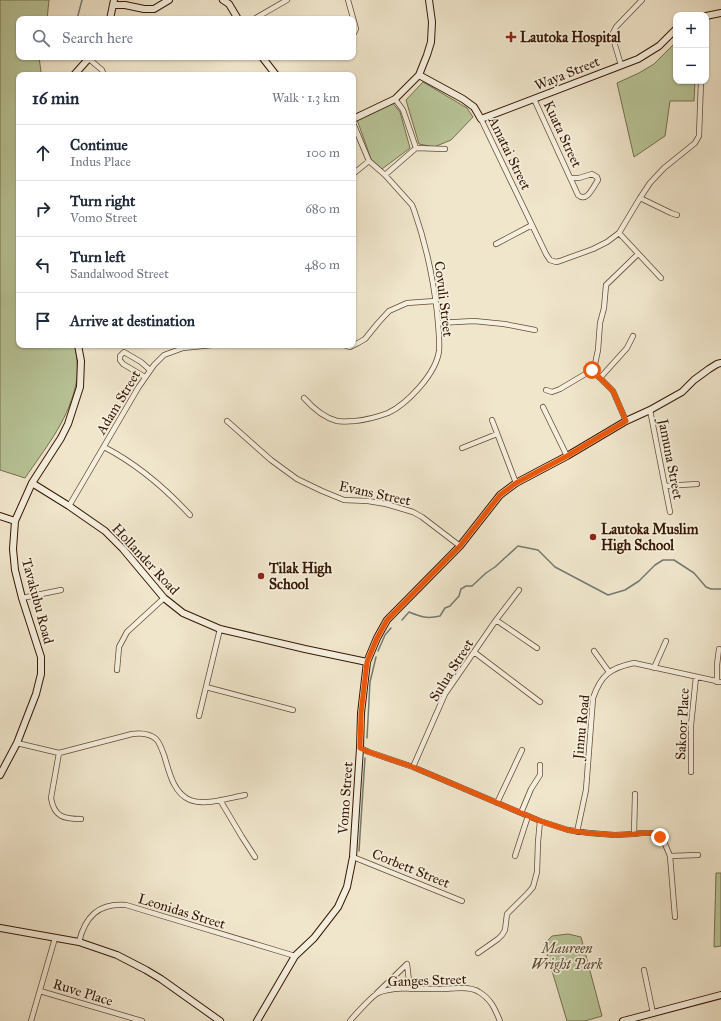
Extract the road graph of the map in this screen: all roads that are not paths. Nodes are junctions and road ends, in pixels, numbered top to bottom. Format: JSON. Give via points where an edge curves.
{"nodes":[{"id":1,"x":169,"y":0,"type":"edge"},
{"id":2,"x":223,"y":0,"type":"edge"},
{"id":3,"x":287,"y":0,"type":"edge"},
{"id":4,"x":348,"y":0,"type":"edge"},
{"id":5,"x":430,"y":0,"type":"edge"},
{"id":6,"x":642,"y":0,"type":"edge"},
{"id":7,"x":113,"y":2,"type":"edge"},
{"id":8,"x":721,"y":13,"type":"edge"},
{"id":9,"x":709,"y":15,"type":"edge"},
{"id":10,"x":111,"y":16,"type":"edge"},
{"id":11,"x":236,"y":16,"type":"edge"},
{"id":12,"x":259,"y":16,"type":"edge"},
{"id":13,"x":352,"y":16,"type":"edge"},
{"id":14,"x":673,"y":32,"type":"edge"},
{"id":15,"x":88,"y":60,"type":"edge"},
{"id":16,"x":92,"y":60,"type":"edge"},
{"id":17,"x":264,"y":60,"type":"edge"},
{"id":18,"x":621,"y":65,"type":"junction"},
{"id":19,"x":77,"y":72,"type":"edge"},
{"id":20,"x":103,"y":72,"type":"edge"},
{"id":21,"x":274,"y":72,"type":"edge"},
{"id":22,"x":419,"y":75,"type":"junction"},
{"id":23,"x":701,"y":84,"type":"edge"},
{"id":24,"x":395,"y":99,"type":"junction"},
{"id":25,"x":534,"y":99,"type":"junction"},
{"id":26,"x":356,"y":118,"type":"edge"},
{"id":27,"x":481,"y":119,"type":"junction"},
{"id":28,"x":356,"y":131,"type":"edge"},
{"id":29,"x":416,"y":148,"type":"junction"},
{"id":30,"x":445,"y":149,"type":"dead end"},
{"id":31,"x":368,"y":161,"type":"junction"},
{"id":32,"x":356,"y":171,"type":"edge"},
{"id":33,"x":385,"y":175,"type":"junction"},
{"id":34,"x":571,"y":178,"type":"junction"},
{"id":35,"x":640,"y":198,"type":"junction"},
{"id":36,"x":677,"y":215,"type":"dead end"},
{"id":37,"x":532,"y":225,"type":"junction"},
{"id":38,"x":620,"y":233,"type":"junction"},
{"id":39,"x":496,"y":244,"type":"dead end"},
{"id":40,"x":638,"y":254,"type":"junction"},
{"id":41,"x":661,"y":278,"type":"dead end"},
{"id":42,"x":435,"y":301,"type":"junction"},
{"id":43,"x":438,"y":323,"type":"junction"},
{"id":44,"x":535,"y":330,"type":"dead end"},
{"id":45,"x":633,"y":336,"type":"dead end"},
{"id":46,"x":356,"y":344,"type":"edge"},
{"id":47,"x":79,"y":348,"type":"edge"},
{"id":48,"x":183,"y":348,"type":"edge"},
{"id":49,"x":721,"y":363,"type":"edge"},
{"id":50,"x":590,"y":369,"type":"junction"},
{"id":51,"x":150,"y":370,"type":"junction"},
{"id":52,"x":146,"y":377,"type":"junction"},
{"id":53,"x":600,"y":378,"type":"junction"},
{"id":54,"x":546,"y":390,"type":"dead end"},
{"id":55,"x":304,"y":398,"type":"dead end"},
{"id":56,"x":543,"y":407,"type":"dead end"},
{"id":57,"x":650,"y":410,"type":"junction"},
{"id":58,"x":227,"y":420,"type":"dead end"},
{"id":59,"x":492,"y":420,"type":"dead end"},
{"id":60,"x":626,"y":421,"type":"junction"},
{"id":61,"x":497,"y":434,"type":"junction"},
{"id":62,"x":104,"y":447,"type":"junction"},
{"id":63,"x":462,"y":448,"type":"dead end"},
{"id":64,"x":567,"y":456,"type":"junction"},
{"id":65,"x":516,"y":483,"type":"junction"},
{"id":66,"x":32,"y":484,"type":"junction"},
{"id":67,"x":697,"y":484,"type":"dead end"},
{"id":68,"x":665,"y":486,"type":"junction"},
{"id":69,"x":69,"y":506,"type":"junction"},
{"id":70,"x":670,"y":512,"type":"dead end"},
{"id":71,"x":190,"y":515,"type":"dead end"},
{"id":72,"x":0,"y":516,"type":"edge"},
{"id":73,"x":15,"y":521,"type":"junction"},
{"id":74,"x":460,"y":546,"type":"junction"},
{"id":75,"x":61,"y":590,"type":"dead end"},
{"id":76,"x":519,"y":590,"type":"dead end"},
{"id":77,"x":22,"y":598,"type":"junction"},
{"id":78,"x":164,"y":598,"type":"junction"},
{"id":79,"x":496,"y":620,"type":"junction"},
{"id":80,"x":220,"y":629,"type":"junction"},
{"id":81,"x":666,"y":641,"type":"dead end"},
{"id":82,"x":537,"y":648,"type":"dead end"},
{"id":83,"x":719,"y":649,"type":"dead end"},
{"id":84,"x":594,"y":651,"type":"dead end"},
{"id":85,"x":474,"y":652,"type":"junction"},
{"id":86,"x":367,"y":662,"type":"junction"},
{"id":87,"x":654,"y":668,"type":"junction"},
{"id":88,"x":117,"y":670,"type":"dead end"},
{"id":89,"x":609,"y":672,"type":"junction"},
{"id":90,"x":696,"y":677,"type":"junction"},
{"id":91,"x":719,"y":682,"type":"edge"},
{"id":92,"x":206,"y":687,"type":"junction"},
{"id":93,"x":540,"y":702,"type":"dead end"},
{"id":94,"x":293,"y":710,"type":"dead end"},
{"id":95,"x":199,"y":716,"type":"dead end"},
{"id":96,"x":17,"y":743,"type":"junction"},
{"id":97,"x":360,"y":748,"type":"junction"},
{"id":98,"x":522,"y":750,"type":"dead end"},
{"id":99,"x":59,"y":753,"type":"junction"},
{"id":100,"x":540,"y":765,"type":"dead end"},
{"id":101,"x":413,"y":767,"type":"junction"},
{"id":102,"x":691,"y":772,"type":"dead end"},
{"id":103,"x":0,"y":775,"type":"edge"},
{"id":104,"x":635,"y":794,"type":"dead end"},
{"id":105,"x":245,"y":795,"type":"dead end"},
{"id":106,"x":220,"y":800,"type":"junction"},
{"id":107,"x":497,"y":803,"type":"junction"},
{"id":108,"x":521,"y":813,"type":"junction"},
{"id":109,"x":528,"y":816,"type":"junction"},
{"id":110,"x":81,"y":819,"type":"dead end"},
{"id":111,"x":540,"y":821,"type":"junction"},
{"id":112,"x":577,"y":832,"type":"junction"},
{"id":113,"x":634,"y":834,"type":"junction"},
{"id":114,"x":698,"y":855,"type":"dead end"},
{"id":115,"x":515,"y":856,"type":"dead end"},
{"id":116,"x":670,"y":856,"type":"junction"},
{"id":117,"x":255,"y":857,"type":"dead end"},
{"id":118,"x":352,"y":857,"type":"junction"},
{"id":119,"x":462,"y":900,"type":"dead end"},
{"id":120,"x":675,"y":917,"type":"dead end"},
{"id":121,"x":0,"y":928,"type":"edge"},
{"id":122,"x":55,"y":938,"type":"junction"},
{"id":123,"x":79,"y":942,"type":"junction"},
{"id":124,"x":478,"y":953,"type":"dead end"},
{"id":125,"x":295,"y":956,"type":"junction"},
{"id":126,"x":644,"y":970,"type":"dead end"},
{"id":127,"x":410,"y":989,"type":"junction"},
{"id":128,"x":40,"y":991,"type":"junction"},
{"id":129,"x":377,"y":993,"type":"junction"},
{"id":130,"x":721,"y":995,"type":"edge"},
{"id":131,"x":653,"y":1013,"type":"junction"},
{"id":132,"x":31,"y":1021,"type":"edge"},
{"id":133,"x":142,"y":1021,"type":"edge"},
{"id":134,"x":220,"y":1021,"type":"edge"},
{"id":135,"x":257,"y":1021,"type":"edge"},
{"id":136,"x":350,"y":1021,"type":"edge"},
{"id":137,"x":500,"y":1021,"type":"edge"},
{"id":138,"x":623,"y":1021,"type":"edge"}],
"edges":[{"from":1,"to":7,"type":"main road","via":[[154,9]]},
{"from":2,"to":11,"type":"main road","via":[[229,4]]},
{"from":3,"to":12,"type":"street"},
{"from":4,"to":13,"type":"street"},
{"from":5,"to":22,"type":"main road","via":[[431,42]]},
{"from":6,"to":18,"type":"street","via":[[616,27],[612,35]]},
{"from":7,"to":10,"type":"main road"},
{"from":8,"to":9,"type":"main road"},
{"from":14,"to":18,"type":"main road","name":"Waya Street","via":[[659,46],[638,59]]},
{"from":15,"to":19,"type":"main road"},
{"from":16,"to":20,"type":"street"},
{"from":17,"to":21,"type":"main road"},
{"from":18,"to":25,"type":"main road","name":"Waya Street"},
{"from":22,"to":24,"type":"main road"},
{"from":22,"to":27,"type":"main road","name":"Amatai Street","via":[[463,99],[474,107]]},
{"from":23,"to":35,"type":"street","via":[[699,136],[695,143],[664,168]]},
{"from":24,"to":26,"type":"main road"},
{"from":24,"to":29,"type":"street","via":[[403,110]]},
{"from":25,"to":27,"type":"main road","name":"Waya Street"},
{"from":25,"to":34,"type":"street","name":"Kuata Street"},
{"from":27,"to":37,"type":"street","name":"Amatai Street"},
{"from":28,"to":31,"type":"street","name":"Covuli Street"},
{"from":29,"to":30,"type":"street"},
{"from":29,"to":33,"type":"street"},
{"from":31,"to":32,"type":"street"},
{"from":31,"to":33,"type":"street","name":"Covuli Street"},
{"from":33,"to":42,"type":"street","name":"Covuli Street","via":[[414,210],[429,260]]},
{"from":34,"to":34,"type":"street","name":"Kuata Street","via":[[578,195],[583,198],[589,194],[598,180],[592,174]]},
{"from":35,"to":36,"type":"street"},
{"from":35,"to":38,"type":"street"},
{"from":37,"to":38,"type":"street","name":"Amatai Street","via":[[546,254],[550,260],[556,262],[593,249]]},
{"from":37,"to":39,"type":"street"},
{"from":38,"to":40,"type":"street"},
{"from":40,"to":41,"type":"street"},
{"from":40,"to":50,"type":"street","via":[[606,285],[598,350],[595,364]]},
{"from":42,"to":43,"type":"street","name":"Covuli Street"},
{"from":42,"to":46,"type":"street","via":[[406,303],[390,311],[365,339]]},
{"from":43,"to":44,"type":"street","via":[[474,321]]},
{"from":43,"to":55,"type":"street","name":"Covuli Street","via":[[439,352],[435,365],[423,384],[389,412],[364,420],[337,421]]},
{"from":45,"to":53,"type":"street","via":[[627,348]]},
{"from":47,"to":66,"type":"main road","name":"Tavakubu Road","via":[[80,388],[68,424]]},
{"from":48,"to":51,"type":"street","name":"Adam Street","via":[[164,355]]},
{"from":49,"to":57,"type":"main road","name":"Vomo Street","via":[[694,380],[682,392]]},
{"from":50,"to":53,"type":"street"},
{"from":50,"to":54,"type":"street","via":[[560,389],[552,392]]},
{"from":51,"to":52,"type":"street","name":"Adam Street"},
{"from":51,"to":52,"type":"street","via":[[124,352],[120,356],[123,364]]},
{"from":52,"to":62,"type":"street","name":"Adam Street"},
{"from":53,"to":60,"type":"street","via":[[613,391]]},
{"from":56,"to":64,"type":"street"},
{"from":57,"to":60,"type":"main road","name":"Vomo Street"},
{"from":57,"to":68,"type":"street","name":"Jamuna Street"},
{"from":58,"to":74,"type":"street","name":"Evans Street","via":[[271,460],[297,479],[344,500],[368,501],[413,512]]},
{"from":59,"to":61,"type":"street"},
{"from":60,"to":64,"type":"main road","name":"Vomo Street"},
{"from":61,"to":63,"type":"street"},
{"from":61,"to":65,"type":"street"},
{"from":62,"to":69,"type":"street","name":"Adam Street"},
{"from":62,"to":71,"type":"street","via":[[140,469]]},
{"from":64,"to":65,"type":"main road","name":"Vomo Street"},
{"from":65,"to":74,"type":"main road","name":"Vomo Street","via":[[500,495]]},
{"from":66,"to":69,"type":"main road","name":"Hollander Road"},
{"from":66,"to":73,"type":"main road","name":"Tavakubu Road"},
{"from":67,"to":68,"type":"street"},
{"from":68,"to":70,"type":"street","name":"Jamuna Street"},
{"from":69,"to":78,"type":"main road","name":"Hollander Road","via":[[105,531],[124,549]]},
{"from":72,"to":73,"type":"main road"},
{"from":73,"to":77,"type":"main road","name":"Tavakubu Road","via":[[13,549]]},
{"from":74,"to":86,"type":"main road","name":"Vomo Street","via":[[387,620]]},
{"from":75,"to":77,"type":"street"},
{"from":76,"to":79,"type":"street","name":"Sulua Street"},
{"from":77,"to":96,"type":"main road","name":"Tavakubu Road","via":[[41,657],[41,674]]},
{"from":78,"to":80,"type":"main road","name":"Hollander Road","via":[[183,612]]},
{"from":78,"to":88,"type":"street","via":[[127,632],[119,647]]},
{"from":79,"to":82,"type":"street"},
{"from":79,"to":85,"type":"street","name":"Sulua Street"},
{"from":80,"to":86,"type":"main road","name":"Hollander Road"},
{"from":80,"to":92,"type":"street"},
{"from":81,"to":87,"type":"street"},
{"from":83,"to":91,"type":"street"},
{"from":84,"to":89,"type":"street"},
{"from":85,"to":93,"type":"street"},
{"from":85,"to":101,"type":"street","name":"Sulua Street","via":[[445,694]]},
{"from":86,"to":97,"type":"main road","name":"Vomo Street"},
{"from":87,"to":89,"type":"street","name":"Jinnu Road","via":[[634,663]]},
{"from":87,"to":90,"type":"street","name":"Jinnu Road"},
{"from":89,"to":112,"type":"street","name":"Jinnu Road","via":[[596,688],[593,698],[586,790]]},
{"from":90,"to":91,"type":"street","name":"Jinnu Road"},
{"from":90,"to":102,"type":"street","name":"Sakoor Place","via":[[691,725]]},
{"from":92,"to":94,"type":"street"},
{"from":92,"to":95,"type":"street"},
{"from":96,"to":99,"type":"street"},
{"from":96,"to":103,"type":"main road","name":"Tavakubu Road"},
{"from":97,"to":101,"type":"street"},
{"from":97,"to":118,"type":"main road","name":"Vomo Street"},
{"from":98,"to":107,"type":"street"},
{"from":99,"to":106,"type":"street","via":[[132,734],[146,734],[155,739],[160,746],[171,780],[178,791],[190,800]]},
{"from":99,"to":110,"type":"street","via":[[52,803],[63,818]]},
{"from":100,"to":108,"type":"street","via":[[540,775]]},
{"from":101,"to":107,"type":"street"},
{"from":104,"to":113,"type":"street"},
{"from":105,"to":106,"type":"street"},
{"from":106,"to":117,"type":"street"},
{"from":107,"to":108,"type":"street"},
{"from":108,"to":109,"type":"street"},
{"from":109,"to":111,"type":"street"},
{"from":109,"to":115,"type":"street"},
{"from":111,"to":112,"type":"street"},
{"from":111,"to":124,"type":"street","via":[[537,872],[533,887],[507,914],[502,935]]},
{"from":112,"to":113,"type":"street"},
{"from":113,"to":116,"type":"street","via":[[653,833],[660,837]]},
{"from":114,"to":116,"type":"street"},
{"from":116,"to":120,"type":"street"},
{"from":118,"to":119,"type":"street","name":"Corbett Street"},
{"from":118,"to":125,"type":"main road","name":"Vomo Street","via":[[347,887],[338,907],[314,938]]},
{"from":121,"to":122,"type":"main road"},
{"from":122,"to":123,"type":"main road"},
{"from":122,"to":128,"type":"street"},
{"from":123,"to":125,"type":"street","name":"Leonidas Street","via":[[86,923],[98,909],[117,904]]},
{"from":123,"to":134,"type":"main road","via":[[117,955],[146,970]]},
{"from":125,"to":135,"type":"main road","name":"Vomo Street"},
{"from":126,"to":131,"type":"street"},
{"from":127,"to":129,"type":"street","name":"Ganges Street"},
{"from":127,"to":129,"type":"street","via":[[406,964]]},
{"from":127,"to":137,"type":"street","name":"Ganges Street","via":[[478,990],[488,998]]},
{"from":128,"to":132,"type":"street"},
{"from":128,"to":133,"type":"street","name":"Ruve Place"},
{"from":129,"to":136,"type":"street","name":"Ganges Street"},
{"from":130,"to":131,"type":"main road"},
{"from":131,"to":138,"type":"main road"}]}
